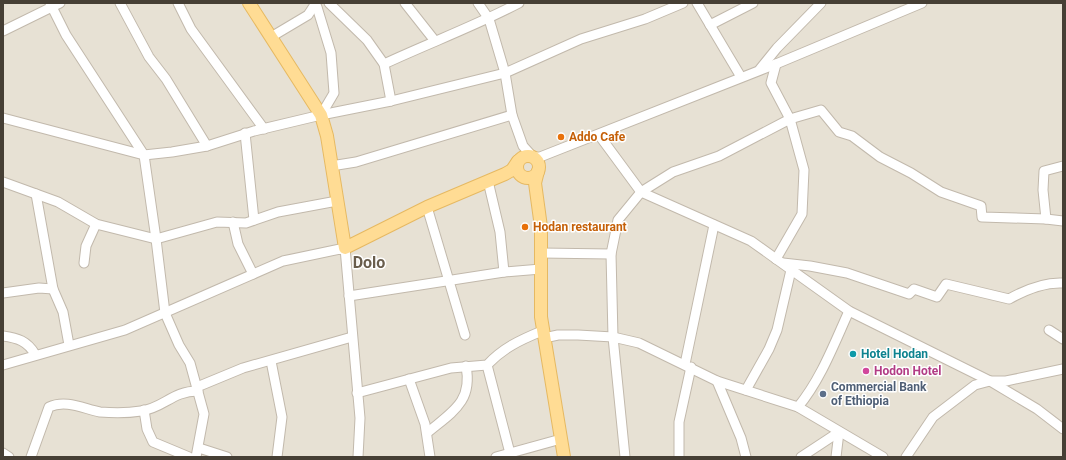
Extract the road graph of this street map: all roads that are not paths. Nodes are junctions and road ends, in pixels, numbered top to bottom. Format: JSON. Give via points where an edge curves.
{"nodes":[{"id":1,"x":60,"y":3,"type":"edge"},
{"id":2,"x":120,"y":3,"type":"edge"},
{"id":3,"x":178,"y":3,"type":"edge"},
{"id":4,"x":249,"y":3,"type":"edge"},
{"id":5,"x":329,"y":3,"type":"edge"},
{"id":6,"x":405,"y":3,"type":"edge"},
{"id":7,"x":478,"y":3,"type":"edge"},
{"id":8,"x":519,"y":3,"type":"edge"},
{"id":9,"x":683,"y":3,"type":"edge"},
{"id":10,"x":697,"y":3,"type":"edge"},
{"id":11,"x":753,"y":3,"type":"edge"},
{"id":12,"x":821,"y":3,"type":"edge"},
{"id":13,"x":921,"y":3,"type":"edge"},
{"id":14,"x":315,"y":4,"type":"edge"},
{"id":15,"x":51,"y":5,"type":"edge"},
{"id":16,"x":489,"y":19,"type":"junction"},
{"id":17,"x":710,"y":25,"type":"junction"},
{"id":18,"x":3,"y":31,"type":"edge"},
{"id":19,"x":271,"y":37,"type":"junction"},
{"id":20,"x":435,"y":41,"type":"junction"},
{"id":21,"x":384,"y":64,"type":"junction"},
{"id":22,"x":776,"y":64,"type":"junction"},
{"id":23,"x":760,"y":70,"type":"junction"},
{"id":24,"x":505,"y":73,"type":"junction"},
{"id":25,"x":741,"y":78,"type":"junction"},
{"id":26,"x":391,"y":101,"type":"junction"},
{"id":27,"x":321,"y":115,"type":"junction"},
{"id":28,"x":512,"y":115,"type":"junction"},
{"id":29,"x":3,"y":118,"type":"edge"},
{"id":30,"x":790,"y":119,"type":"junction"},
{"id":31,"x":264,"y":129,"type":"junction"},
{"id":32,"x":245,"y":133,"type":"junction"},
{"id":33,"x":599,"y":134,"type":"junction"},
{"id":34,"x":207,"y":146,"type":"junction"},
{"id":35,"x":523,"y":146,"type":"junction"},
{"id":36,"x":550,"y":154,"type":"junction"},
{"id":37,"x":144,"y":155,"type":"junction"},
{"id":38,"x":533,"y":157,"type":"junction"},
{"id":39,"x":518,"y":161,"type":"junction"},
{"id":40,"x":331,"y":166,"type":"junction"},
{"id":41,"x":1063,"y":166,"type":"edge"},
{"id":42,"x":538,"y":171,"type":"junction"},
{"id":43,"x":505,"y":174,"type":"junction"},
{"id":44,"x":522,"y":176,"type":"junction"},
{"id":45,"x":488,"y":181,"type":"junction"},
{"id":46,"x":3,"y":182,"type":"edge"},
{"id":47,"x":641,"y":192,"type":"junction"},
{"id":48,"x":36,"y":194,"type":"junction"},
{"id":49,"x":536,"y":197,"type":"junction"},
{"id":50,"x":337,"y":202,"type":"junction"},
{"id":51,"x":427,"y":207,"type":"junction"},
{"id":52,"x":254,"y":220,"type":"junction"},
{"id":53,"x":1046,"y":220,"type":"junction"},
{"id":54,"x":1063,"y":221,"type":"edge"},
{"id":55,"x":233,"y":222,"type":"junction"},
{"id":56,"x":96,"y":224,"type":"junction"},
{"id":57,"x":714,"y":225,"type":"junction"},
{"id":58,"x":156,"y":239,"type":"junction"},
{"id":59,"x":344,"y":248,"type":"junction"},
{"id":60,"x":541,"y":253,"type":"junction"},
{"id":61,"x":611,"y":254,"type":"junction"},
{"id":62,"x":779,"y":261,"type":"junction"},
{"id":63,"x":84,"y":263,"type":"dead end"},
{"id":64,"x":541,"y":269,"type":"junction"},
{"id":65,"x":792,"y":270,"type":"junction"},
{"id":66,"x":504,"y":272,"type":"junction"},
{"id":67,"x":253,"y":274,"type":"junction"},
{"id":68,"x":448,"y":280,"type":"junction"},
{"id":69,"x":1063,"y":283,"type":"edge"},
{"id":70,"x":54,"y":289,"type":"junction"},
{"id":71,"x":3,"y":293,"type":"edge"},
{"id":72,"x":349,"y":296,"type":"junction"},
{"id":73,"x":849,"y":311,"type":"junction"},
{"id":74,"x":164,"y":313,"type":"junction"},
{"id":75,"x":1049,"y":330,"type":"dead end"},
{"id":76,"x":465,"y":335,"type":"dead end"},
{"id":77,"x":543,"y":335,"type":"junction"},
{"id":78,"x":3,"y":336,"type":"edge"},
{"id":79,"x":352,"y":337,"type":"junction"},
{"id":80,"x":613,"y":337,"type":"junction"},
{"id":81,"x":1063,"y":340,"type":"edge"},
{"id":82,"x":69,"y":345,"type":"junction"},
{"id":83,"x":35,"y":354,"type":"junction"},
{"id":84,"x":271,"y":361,"type":"junction"},
{"id":85,"x":3,"y":365,"type":"edge"},
{"id":86,"x":487,"y":365,"type":"junction"},
{"id":87,"x":466,"y":366,"type":"junction"},
{"id":88,"x":688,"y":366,"type":"junction"},
{"id":89,"x":1063,"y":368,"type":"edge"},
{"id":90,"x":409,"y":379,"type":"junction"},
{"id":91,"x":717,"y":381,"type":"junction"},
{"id":92,"x":990,"y":381,"type":"junction"},
{"id":93,"x":197,"y":389,"type":"junction"},
{"id":94,"x":746,"y":390,"type":"junction"},
{"id":95,"x":357,"y":393,"type":"junction"},
{"id":96,"x":798,"y":407,"type":"junction"},
{"id":97,"x":144,"y":410,"type":"junction"},
{"id":98,"x":1063,"y":429,"type":"edge"},
{"id":99,"x":839,"y":432,"type":"junction"},
{"id":100,"x":427,"y":433,"type":"junction"},
{"id":101,"x":561,"y":439,"type":"junction"},
{"id":102,"x":198,"y":452,"type":"edge"},
{"id":103,"x":3,"y":453,"type":"edge"},
{"id":104,"x":511,"y":455,"type":"edge"},
{"id":105,"x":9,"y":457,"type":"edge"},
{"id":106,"x":31,"y":457,"type":"edge"},
{"id":107,"x":189,"y":457,"type":"edge"},
{"id":108,"x":227,"y":457,"type":"edge"},
{"id":109,"x":277,"y":457,"type":"edge"},
{"id":110,"x":358,"y":457,"type":"edge"},
{"id":111,"x":430,"y":457,"type":"edge"},
{"id":112,"x":496,"y":457,"type":"edge"},
{"id":113,"x":564,"y":457,"type":"edge"},
{"id":114,"x":625,"y":457,"type":"edge"},
{"id":115,"x":679,"y":457,"type":"edge"},
{"id":116,"x":746,"y":457,"type":"edge"},
{"id":117,"x":801,"y":457,"type":"edge"},
{"id":118,"x":836,"y":457,"type":"edge"},
{"id":119,"x":883,"y":457,"type":"edge"},
{"id":120,"x":906,"y":457,"type":"edge"}],
"edges":[{"from":1,"to":15,"type":"street"},
{"from":2,"to":34,"type":"street","via":[[149,58],[166,78]]},
{"from":3,"to":31,"type":"street","via":[[191,29]]},
{"from":4,"to":19,"type":"main road"},
{"from":5,"to":21,"type":"street","via":[[366,40]]},
{"from":6,"to":20,"type":"street"},
{"from":7,"to":16,"type":"street"},
{"from":8,"to":16,"type":"street"},
{"from":9,"to":24,"type":"street","via":[[645,19],[581,39]]},
{"from":10,"to":17,"type":"street"},
{"from":11,"to":17,"type":"street"},
{"from":12,"to":23,"type":"street","via":[[777,48]]},
{"from":13,"to":22,"type":"street"},
{"from":14,"to":19,"type":"street","via":[[308,15]]},
{"from":14,"to":27,"type":"street","via":[[331,53],[334,93]]},
{"from":15,"to":18,"type":"street"},
{"from":15,"to":37,"type":"street","via":[[66,35]]},
{"from":16,"to":20,"type":"street"},
{"from":16,"to":24,"type":"street"},
{"from":17,"to":25,"type":"street"},
{"from":19,"to":27,"type":"main road"},
{"from":20,"to":21,"type":"street"},
{"from":21,"to":26,"type":"street"},
{"from":22,"to":23,"type":"street"},
{"from":22,"to":30,"type":"street","via":[[771,83]]},
{"from":23,"to":25,"type":"street"},
{"from":24,"to":26,"type":"street"},
{"from":24,"to":28,"type":"street"},
{"from":25,"to":33,"type":"street"},
{"from":26,"to":27,"type":"street"},
{"from":27,"to":31,"type":"street"},
{"from":27,"to":40,"type":"main road","via":[[328,136]]},
{"from":28,"to":35,"type":"street"},
{"from":28,"to":40,"type":"street","via":[[356,162]]},
{"from":29,"to":37,"type":"street"},
{"from":30,"to":47,"type":"street","via":[[719,156],[673,172]]},
{"from":30,"to":53,"type":"street","via":[[821,110],[839,132],[852,136],[880,157],[912,173],[941,192],[981,206],[982,217]]},
{"from":30,"to":62,"type":"street","via":[[804,170],[802,214]]},
{"from":31,"to":32,"type":"street"},
{"from":32,"to":34,"type":"street"},
{"from":32,"to":52,"type":"street"},
{"from":33,"to":36,"type":"street"},
{"from":33,"to":47,"type":"street"},
{"from":34,"to":37,"type":"street"},
{"from":35,"to":38,"type":"street"},
{"from":35,"to":39,"type":"street"},
{"from":36,"to":38,"type":"street"},
{"from":36,"to":42,"type":"street"},
{"from":37,"to":58,"type":"street"},
{"from":38,"to":39,"type":"main road","via":[[526,156]]},
{"from":38,"to":42,"type":"main road","via":[[539,164]]},
{"from":39,"to":43,"type":"main road","via":[[512,170]]},
{"from":39,"to":44,"type":"main road","via":[[516,168]]},
{"from":40,"to":50,"type":"main road"},
{"from":41,"to":53,"type":"street","via":[[1044,171]]},
{"from":42,"to":44,"type":"main road","via":[[533,177]]},
{"from":42,"to":49,"type":"main road","via":[[535,183]]},
{"from":43,"to":44,"type":"main road"},
{"from":43,"to":45,"type":"main road"},
{"from":44,"to":49,"type":"main road"},
{"from":45,"to":51,"type":"main road"},
{"from":45,"to":66,"type":"street","via":[[500,232]]},
{"from":46,"to":48,"type":"street"},
{"from":47,"to":57,"type":"street"},
{"from":47,"to":61,"type":"street","via":[[618,220]]},
{"from":48,"to":56,"type":"street","via":[[58,202]]},
{"from":48,"to":70,"type":"street"},
{"from":49,"to":60,"type":"main road","via":[[541,227]]},
{"from":50,"to":52,"type":"street","via":[[278,212]]},
{"from":50,"to":59,"type":"main road"},
{"from":51,"to":59,"type":"main road"},
{"from":51,"to":68,"type":"street"},
{"from":52,"to":55,"type":"street","via":[[246,223]]},
{"from":53,"to":54,"type":"street"},
{"from":55,"to":58,"type":"street","via":[[217,222]]},
{"from":55,"to":67,"type":"street","via":[[238,244]]},
{"from":56,"to":58,"type":"street"},
{"from":56,"to":63,"type":"street","via":[[86,246]]},
{"from":57,"to":62,"type":"street","via":[[751,241]]},
{"from":57,"to":88,"type":"street"},
{"from":58,"to":74,"type":"street"},
{"from":59,"to":67,"type":"street","via":[[283,261]]},
{"from":59,"to":72,"type":"street"},
{"from":60,"to":61,"type":"street"},
{"from":60,"to":64,"type":"main road"},
{"from":61,"to":80,"type":"street"},
{"from":62,"to":65,"type":"street"},
{"from":62,"to":69,"type":"street","via":[[847,273],[909,294],[914,289],[937,297],[946,284],[1009,299],[1024,290]]},
{"from":64,"to":66,"type":"street"},
{"from":64,"to":77,"type":"main road"},
{"from":65,"to":73,"type":"street"},
{"from":65,"to":94,"type":"street","via":[[778,330]]},
{"from":66,"to":68,"type":"street"},
{"from":67,"to":74,"type":"street"},
{"from":68,"to":72,"type":"street"},
{"from":68,"to":76,"type":"street"},
{"from":70,"to":71,"type":"street","via":[[39,288]]},
{"from":70,"to":82,"type":"street","via":[[63,312]]},
{"from":72,"to":79,"type":"street"},
{"from":73,"to":92,"type":"street"},
{"from":73,"to":96,"type":"street","via":[[825,364]]},
{"from":74,"to":82,"type":"street","via":[[125,330]]},
{"from":74,"to":93,"type":"street","via":[[190,363]]},
{"from":75,"to":81,"type":"street"},
{"from":77,"to":80,"type":"street"},
{"from":77,"to":86,"type":"street","via":[[527,337],[500,352]]},
{"from":77,"to":101,"type":"main road"},
{"from":78,"to":83,"type":"street","via":[[18,338],[30,346]]},
{"from":79,"to":84,"type":"street"},
{"from":79,"to":95,"type":"street"},
{"from":80,"to":88,"type":"street","via":[[638,342]]},
{"from":80,"to":114,"type":"street"},
{"from":82,"to":83,"type":"street"},
{"from":83,"to":85,"type":"street"},
{"from":84,"to":93,"type":"street","via":[[243,368]]},
{"from":84,"to":109,"type":"street","via":[[282,417]]},
{"from":86,"to":87,"type":"street"},
{"from":86,"to":104,"type":"street"},
{"from":87,"to":90,"type":"street"},
{"from":87,"to":100,"type":"street","via":[[468,386],[461,405]]},
{"from":88,"to":91,"type":"street"},
{"from":88,"to":115,"type":"street","via":[[679,422]]},
{"from":89,"to":92,"type":"street","via":[[1006,381]]},
{"from":90,"to":95,"type":"street"},
{"from":90,"to":100,"type":"street"},
{"from":91,"to":94,"type":"street"},
{"from":91,"to":116,"type":"street","via":[[741,438]]},
{"from":92,"to":98,"type":"street","via":[[1037,409]]},
{"from":92,"to":120,"type":"street","via":[[975,385],[933,417]]},
{"from":93,"to":97,"type":"street","via":[[176,394],[157,407]]},
{"from":93,"to":102,"type":"street","via":[[204,414]]},
{"from":94,"to":96,"type":"street"},
{"from":95,"to":110,"type":"street","via":[[360,418]]},
{"from":96,"to":99,"type":"street"},
{"from":97,"to":106,"type":"street","via":[[101,412],[91,408],[56,404],[50,407]]},
{"from":97,"to":107,"type":"street","via":[[147,429],[153,442]]},
{"from":99,"to":117,"type":"street"},
{"from":99,"to":118,"type":"street"},
{"from":99,"to":119,"type":"street"},
{"from":100,"to":111,"type":"street"},
{"from":101,"to":104,"type":"street"},
{"from":101,"to":113,"type":"main road"},
{"from":102,"to":108,"type":"street"},
{"from":103,"to":105,"type":"street"},
{"from":104,"to":112,"type":"street"}]}
